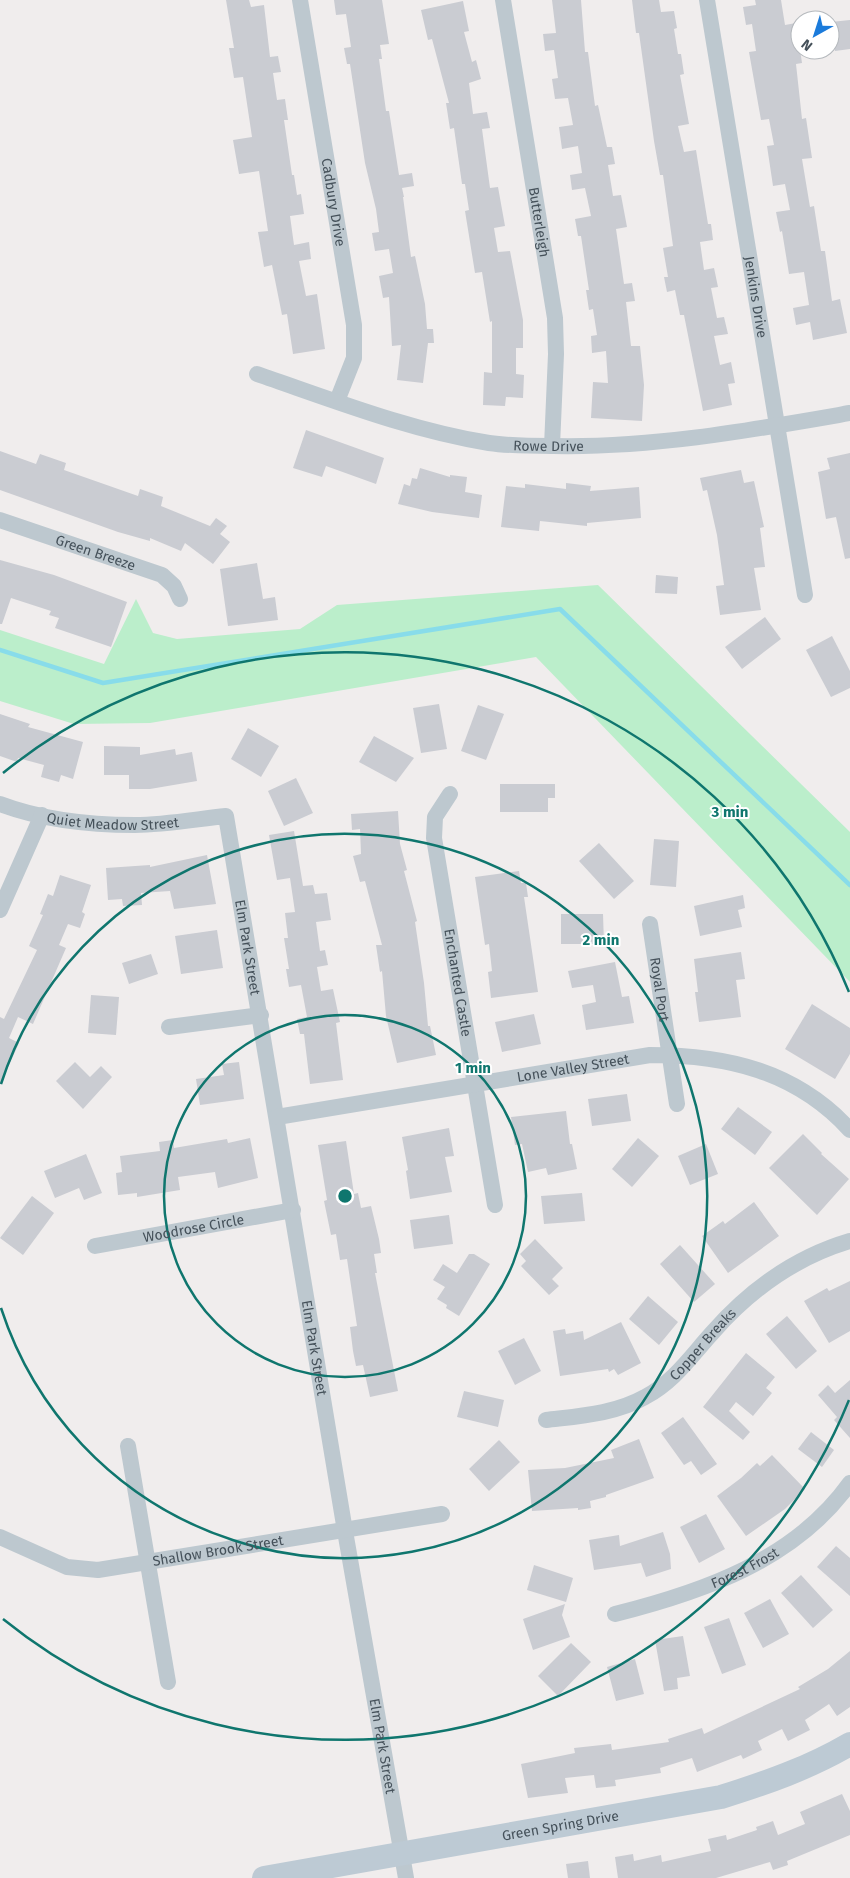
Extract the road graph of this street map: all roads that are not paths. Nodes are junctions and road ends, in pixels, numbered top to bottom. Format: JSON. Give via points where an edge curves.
{"nodes":[{"id":1,"x":300,"y":0,"type":"edge"},
{"id":2,"x":503,"y":0,"type":"edge"},
{"id":3,"x":707,"y":0,"type":"edge"},
{"id":4,"x":257,"y":374,"type":"dead end"},
{"id":5,"x":337,"y":401,"type":"junction"},
{"id":6,"x":850,"y":413,"type":"edge"},
{"id":7,"x":778,"y":426,"type":"junction"},
{"id":8,"x":552,"y":446,"type":"junction"},
{"id":9,"x":0,"y":520,"type":"edge"},
{"id":10,"x":805,"y":595,"type":"dead end"},
{"id":11,"x":180,"y":599,"type":"dead end"},
{"id":12,"x":450,"y":794,"type":"dead end"},
{"id":13,"x":0,"y":804,"type":"edge"},
{"id":14,"x":42,"y":815,"type":"junction"},
{"id":15,"x":226,"y":816,"type":"joint"},
{"id":16,"x":0,"y":910,"type":"edge"},
{"id":17,"x":650,"y":924,"type":"dead end"},
{"id":18,"x":260,"y":1015,"type":"junction"},
{"id":19,"x":169,"y":1027,"type":"dead end"},
{"id":20,"x":671,"y":1055,"type":"junction"},
{"id":21,"x":474,"y":1085,"type":"junction"},
{"id":22,"x":677,"y":1104,"type":"dead end"},
{"id":23,"x":277,"y":1117,"type":"junction"},
{"id":24,"x":850,"y":1130,"type":"edge"},
{"id":25,"x":495,"y":1206,"type":"dead end"},
{"id":26,"x":293,"y":1210,"type":"junction"},
{"id":27,"x":850,"y":1241,"type":"edge"},
{"id":28,"x":95,"y":1246,"type":"dead end"},
{"id":29,"x":546,"y":1420,"type":"dead end"},
{"id":30,"x":128,"y":1446,"type":"dead end"},
{"id":31,"x":850,"y":1483,"type":"edge"},
{"id":32,"x":442,"y":1514,"type":"dead end"},
{"id":33,"x":345,"y":1531,"type":"junction"},
{"id":34,"x":0,"y":1537,"type":"edge"},
{"id":35,"x":148,"y":1564,"type":"junction"},
{"id":36,"x":615,"y":1614,"type":"dead end"},
{"id":37,"x":168,"y":1682,"type":"dead end"},
{"id":38,"x":850,"y":1744,"type":"edge"},
{"id":39,"x":402,"y":1855,"type":"junction"},
{"id":40,"x":264,"y":1878,"type":"edge"},
{"id":41,"x":406,"y":1878,"type":"edge"}],
"edges":[{"from":1,"to":5,"type":"street","name":"Cadbury Drive","via":[[354,325],[354,358]]},
{"from":2,"to":8,"type":"street","name":"Butterleigh","via":[[555,318]]},
{"from":3,"to":7,"type":"street","name":"Jenkins Drive"},
{"from":4,"to":5,"type":"street","name":"Rowe Drive"},
{"from":5,"to":8,"type":"street","name":"Rowe Drive","via":[[394,421],[458,437],[500,444]]},
{"from":6,"to":7,"type":"street","name":"Rowe Drive"},
{"from":7,"to":8,"type":"street","name":"Rowe Drive","via":[[629,445]]},
{"from":7,"to":10,"type":"street","name":"Jenkins Drive"},
{"from":9,"to":11,"type":"street","name":"Green Breeze","via":[[162,575],[174,586]]},
{"from":12,"to":21,"type":"street","name":"Enchanted Castle","via":[[436,817],[434,838]]},
{"from":13,"to":14,"type":"street","name":"Quiet Meadow Street"},
{"from":14,"to":15,"type":"street","name":"Quiet Meadow Street","via":[[93,824],[137,825]]},
{"from":14,"to":16,"type":"street"},
{"from":15,"to":18,"type":"street","name":"Elm Park Street"},
{"from":17,"to":20,"type":"street","name":"Royal Port"},
{"from":18,"to":19,"type":"street"},
{"from":18,"to":23,"type":"street","name":"Elm Park Street"},
{"from":20,"to":21,"type":"street","name":"Lone Valley Street","via":[[650,1055]]},
{"from":20,"to":22,"type":"street","name":"Royal Port"},
{"from":20,"to":24,"type":"street","name":"Lone Valley Street","via":[[720,1059],[769,1074],[815,1099]]},
{"from":21,"to":23,"type":"street","name":"Lone Valley Street"},
{"from":21,"to":25,"type":"street","name":"Enchanted Castle"},
{"from":23,"to":26,"type":"street","name":"Elm Park Street"},
{"from":26,"to":28,"type":"street","name":"Woodrose Circle"},
{"from":26,"to":33,"type":"street","name":"Elm Park Street"},
{"from":27,"to":29,"type":"street","name":"Copper Breaks","via":[[786,1268],[762,1286],[732,1311],[671,1380],[645,1398],[592,1414]]},
{"from":30,"to":35,"type":"street"},
{"from":31,"to":36,"type":"street","name":"Forest Frost","via":[[820,1517],[790,1543],[766,1558],[730,1578],[661,1603]]},
{"from":32,"to":33,"type":"street","name":"Shallow Brook Street"},
{"from":33,"to":35,"type":"street","name":"Shallow Brook Street"},
{"from":33,"to":39,"type":"street","name":"Elm Park Street"},
{"from":34,"to":35,"type":"street","name":"Shallow Brook Street","via":[[67,1567],[98,1570]]},
{"from":35,"to":37,"type":"street"},
{"from":38,"to":39,"type":"street","name":"Green Spring Drive","via":[[774,1781],[721,1797]]},
{"from":39,"to":40,"type":"street","name":"Green Spring Drive"},
{"from":39,"to":41,"type":"street","name":"Elm Park Street"}]}
